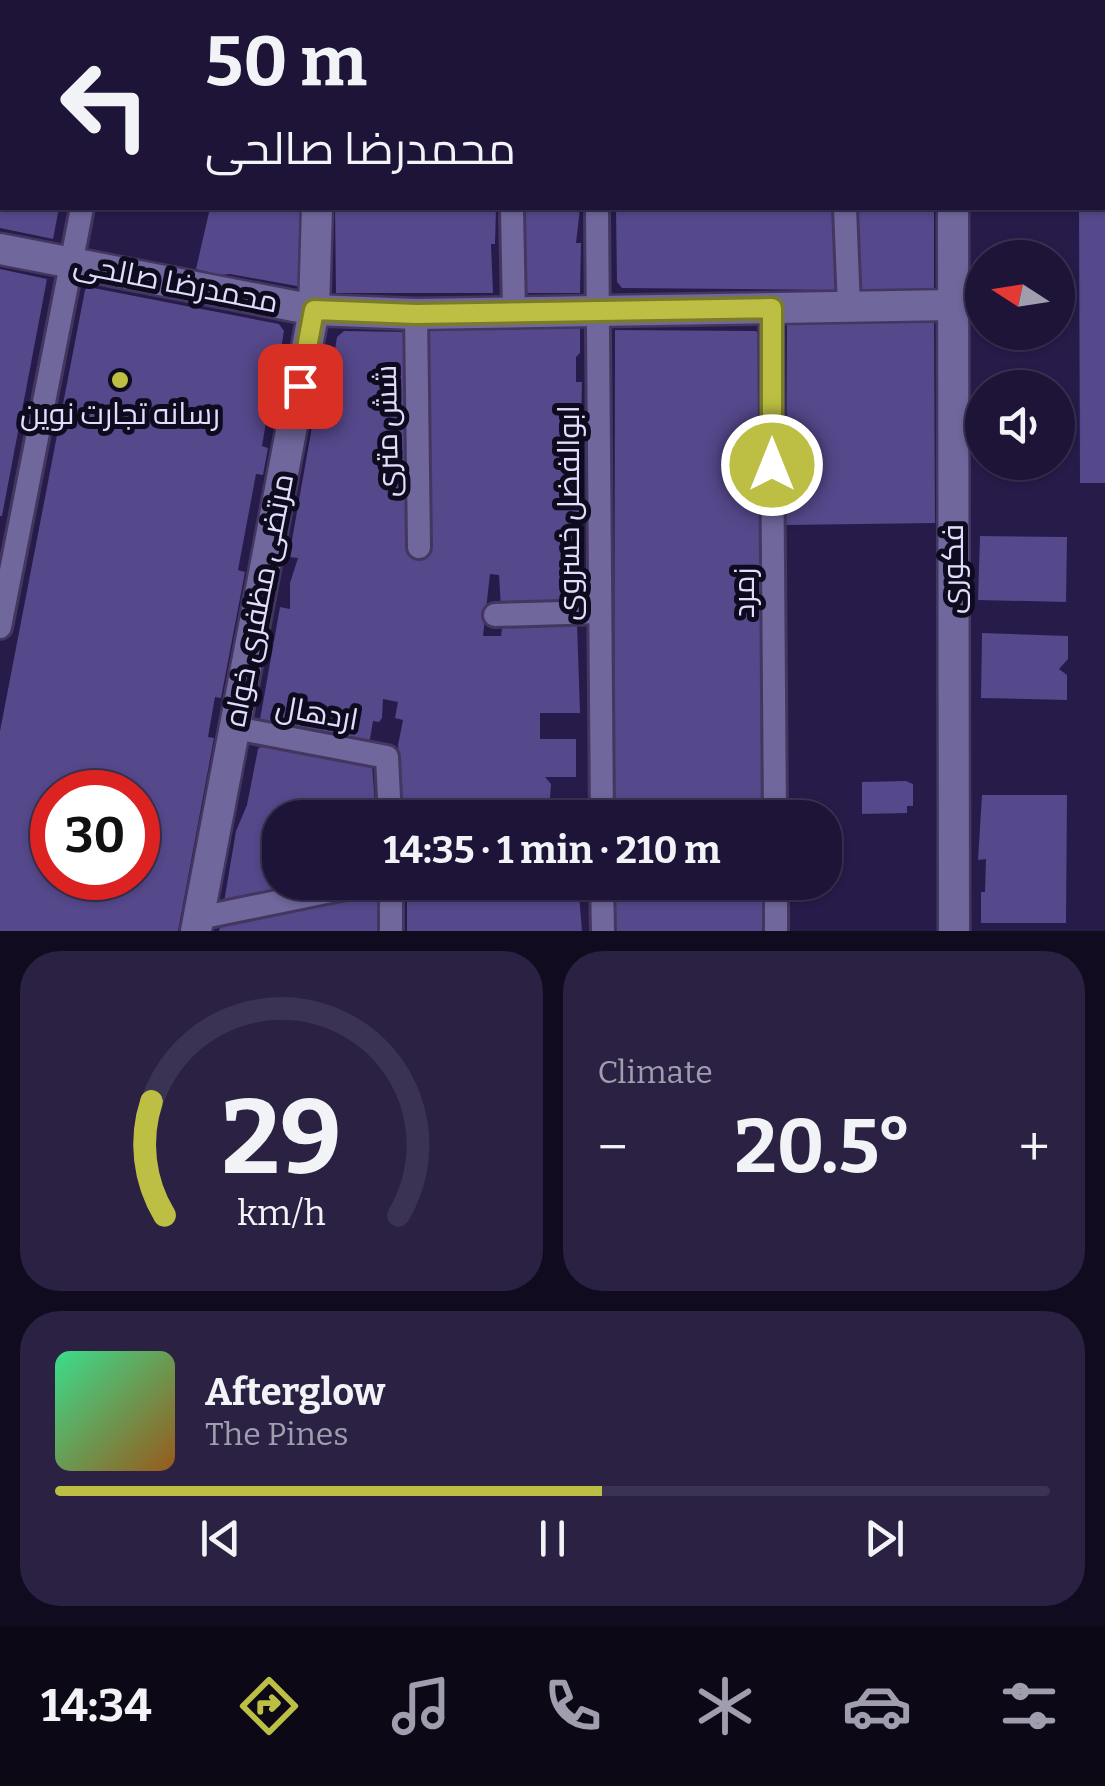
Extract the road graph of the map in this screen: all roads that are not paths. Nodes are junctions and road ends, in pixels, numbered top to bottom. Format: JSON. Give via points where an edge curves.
{"nodes":[{"id":1,"x":82,"y":210,"type":"edge"},
{"id":2,"x":317,"y":210,"type":"edge"},
{"id":3,"x":512,"y":210,"type":"edge"},
{"id":4,"x":597,"y":210,"type":"edge"},
{"id":5,"x":845,"y":210,"type":"edge"},
{"id":6,"x":952,"y":210,"type":"edge"},
{"id":7,"x":0,"y":249,"type":"edge"},
{"id":8,"x":72,"y":263,"type":"junction"},
{"id":9,"x":953,"y":305,"type":"junction"},
{"id":10,"x":849,"y":307,"type":"junction"},
{"id":11,"x":772,"y":308,"type":"junction"},
{"id":12,"x":314,"y":310,"type":"junction"},
{"id":13,"x":598,"y":311,"type":"junction"},
{"id":14,"x":514,"y":312,"type":"junction"},
{"id":15,"x":416,"y":314,"type":"junction"},
{"id":16,"x":418,"y":548,"type":"dead end"},
{"id":17,"x":600,"y":612,"type":"junction"},
{"id":18,"x":495,"y":615,"type":"dead end"},
{"id":19,"x":0,"y":627,"type":"edge"},
{"id":20,"x":235,"y":728,"type":"junction"},
{"id":21,"x":389,"y":800,"type":"edge"},
{"id":22,"x":602,"y":800,"type":"edge"},
{"id":23,"x":775,"y":800,"type":"edge"},
{"id":24,"x":299,"y":900,"type":"edge"},
{"id":25,"x":391,"y":900,"type":"edge"},
{"id":26,"x":602,"y":900,"type":"edge"},
{"id":27,"x":776,"y":900,"type":"edge"},
{"id":28,"x":197,"y":924,"type":"edge"},
{"id":29,"x":391,"y":931,"type":"edge"},
{"id":30,"x":603,"y":931,"type":"edge"},
{"id":31,"x":776,"y":931,"type":"edge"},
{"id":32,"x":954,"y":931,"type":"edge"}],
"edges":[{"from":1,"to":8,"type":"street"},
{"from":2,"to":12,"type":"street","name":"مرتضی مظفری خواه"},
{"from":3,"to":14,"type":"street"},
{"from":4,"to":13,"type":"street","name":"ابوالفضل خسروی"},
{"from":5,"to":10,"type":"street"},
{"from":6,"to":9,"type":"street","name":"فکوری"},
{"from":7,"to":8,"type":"street","name":"محمدرضا صالحی"},
{"from":8,"to":12,"type":"street","name":"محمدرضا صالحی"},
{"from":8,"to":19,"type":"street"},
{"from":9,"to":10,"type":"street","name":"محمدرضا صالحی"},
{"from":9,"to":32,"type":"street","name":"فکوری"},
{"from":10,"to":11,"type":"street","name":"محمدرضا صالحی"},
{"from":11,"to":13,"type":"street","name":"محمدرضا صالحی"},
{"from":11,"to":23,"type":"street","name":"زمرد"},
{"from":12,"to":15,"type":"street","name":"محمدرضا صالحی"},
{"from":12,"to":20,"type":"street","name":"مرتضی مظفری خواه"},
{"from":13,"to":14,"type":"street","name":"محمدرضا صالحی"},
{"from":13,"to":17,"type":"street","name":"ابوالفضل خسروی"},
{"from":14,"to":15,"type":"street","name":"محمدرضا صالحی"},
{"from":15,"to":16,"type":"street","name":"شش متری"},
{"from":17,"to":18,"type":"street"},
{"from":17,"to":22,"type":"street","name":"ابوالفضل خسروی"},
{"from":20,"to":21,"type":"street","name":"اردهال","via":[[387,757]]},
{"from":20,"to":28,"type":"street","name":"مرتضی مظفری خواه"},
{"from":24,"to":28,"type":"street"},
{"from":25,"to":29,"type":"street"},
{"from":26,"to":30,"type":"street"},
{"from":27,"to":31,"type":"street"}]}
